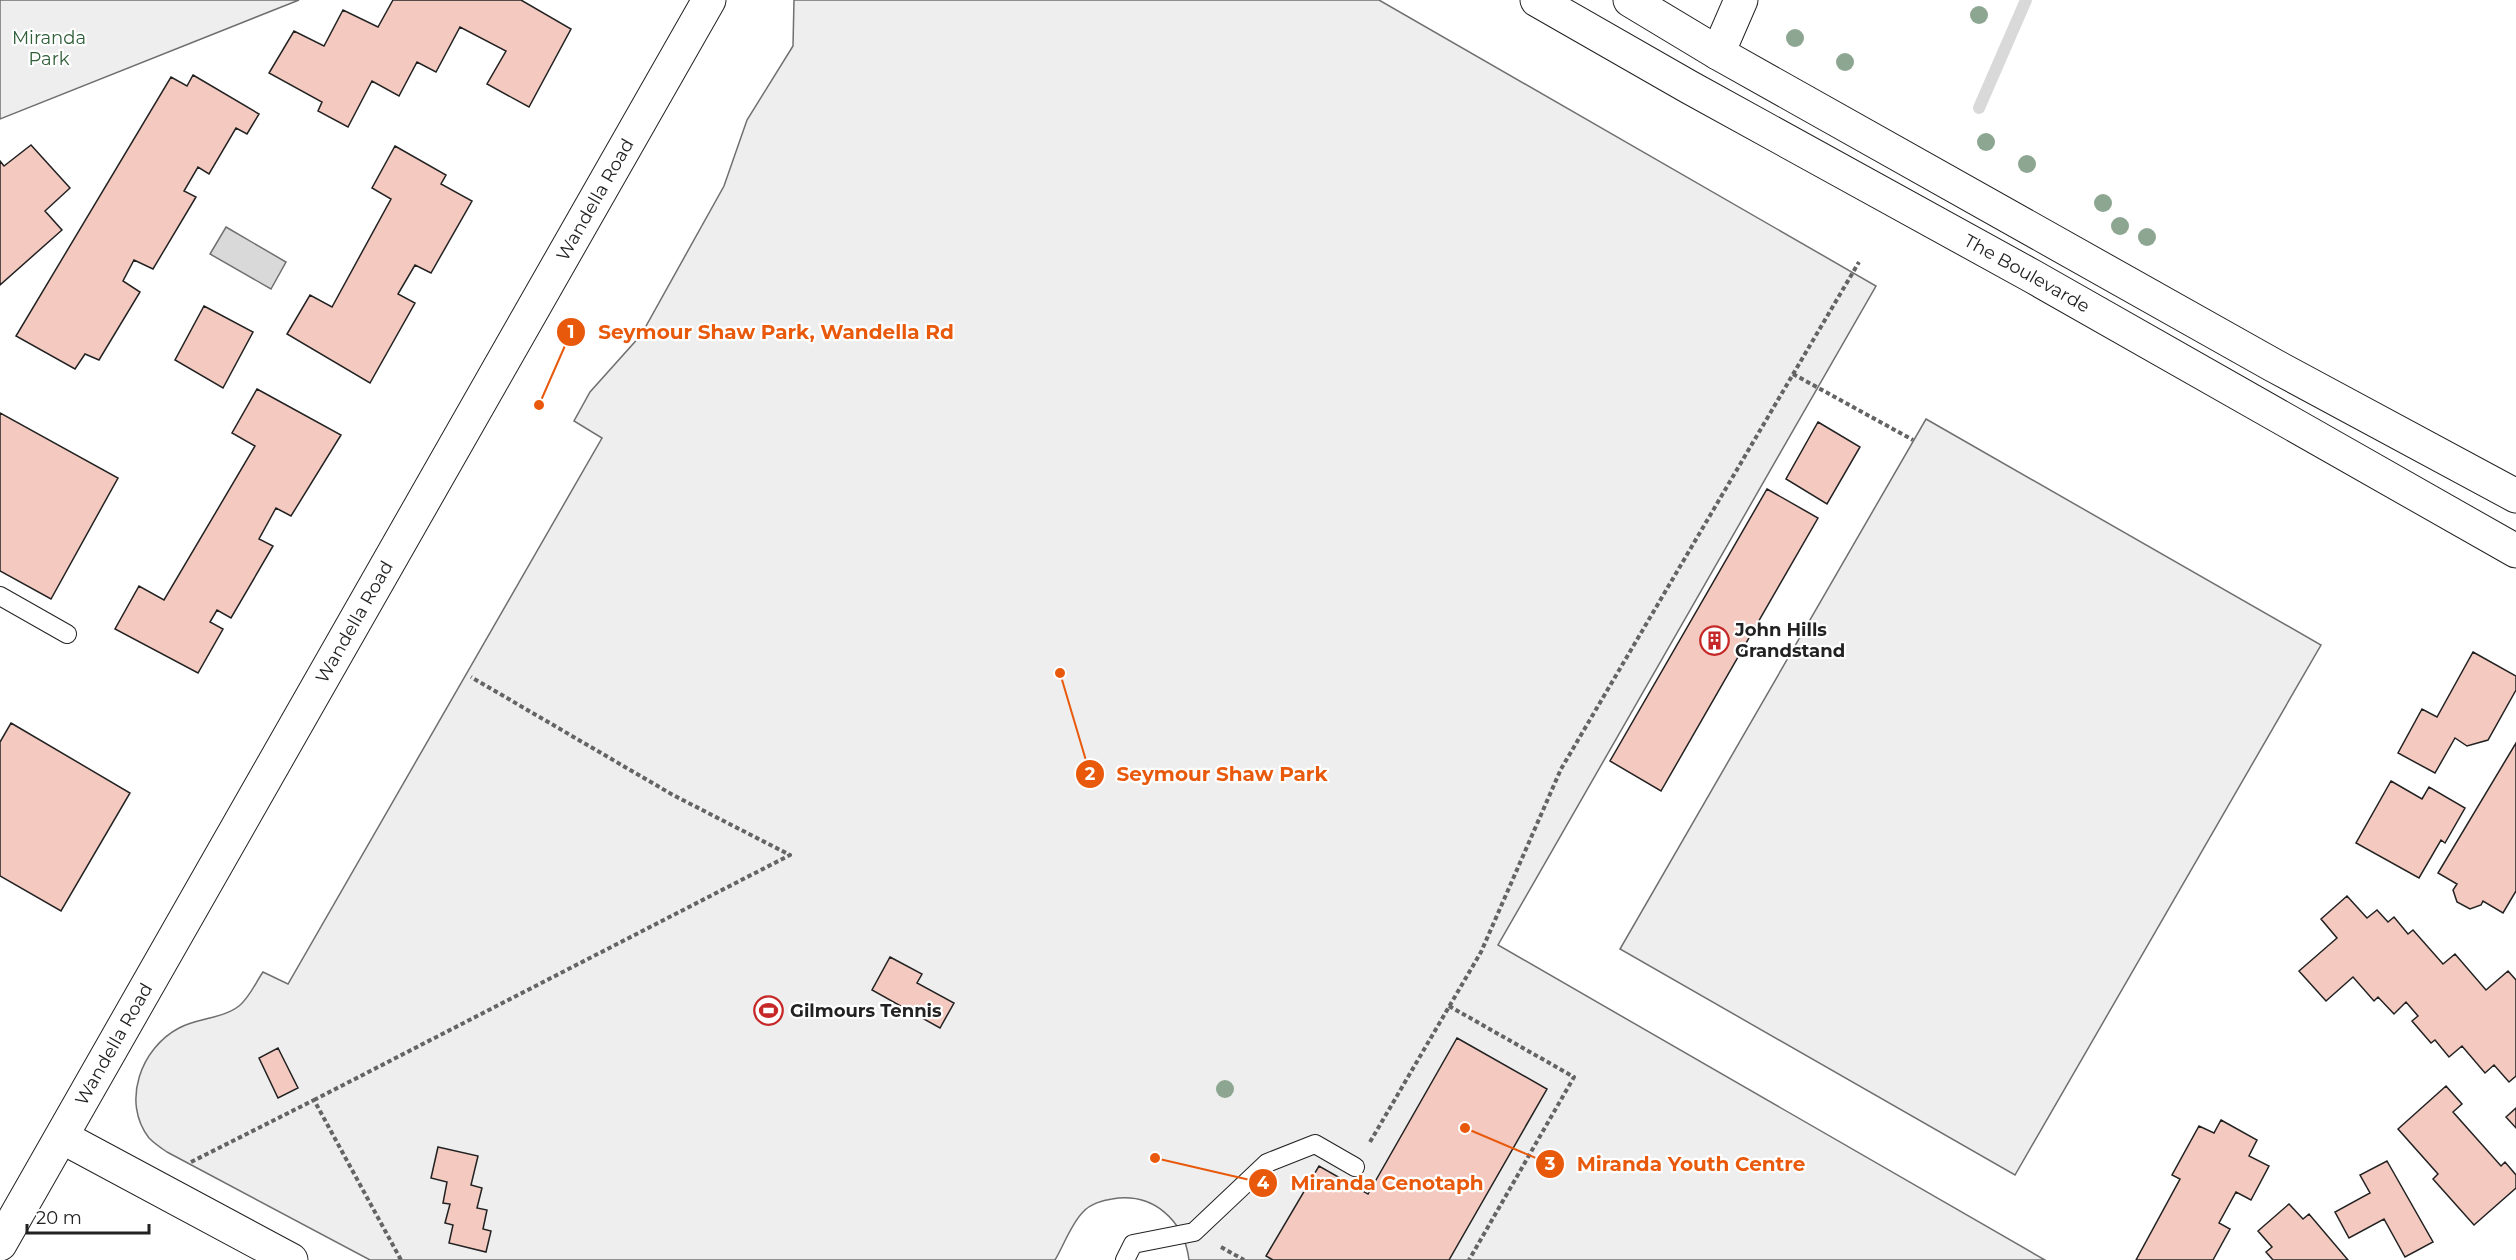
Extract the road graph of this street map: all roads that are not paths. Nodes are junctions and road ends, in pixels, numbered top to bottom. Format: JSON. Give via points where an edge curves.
{"nodes":[{"id":1,"x":709,"y":0,"type":"edge"},
{"id":2,"x":1537,"y":0,"type":"edge"},
{"id":3,"x":1630,"y":0,"type":"edge"},
{"id":4,"x":1741,"y":0,"type":"edge"},
{"id":5,"x":1718,"y":53,"type":"junction"},
{"id":6,"x":2516,"y":496,"type":"edge"},
{"id":7,"x":2516,"y":551,"type":"edge"},
{"id":8,"x":0,"y":596,"type":"edge"},
{"id":9,"x":67,"y":634,"type":"dead end"},
{"id":10,"x":62,"y":1137,"type":"junction"},
{"id":11,"x":1355,"y":1167,"type":"road end"},
{"id":12,"x":0,"y":1244,"type":"edge"},
{"id":13,"x":291,"y":1260,"type":"edge"},
{"id":14,"x":1125,"y":1260,"type":"edge"}],
"edges":[{"from":1,"to":10,"type":"main road","name":"Wandella Road"},
{"from":2,"to":7,"type":"main road","name":"The Boulevarde"},
{"from":3,"to":5,"type":"main road"},
{"from":4,"to":5,"type":"main road"},
{"from":5,"to":6,"type":"main road","via":[[2263,359]]},
{"from":8,"to":9,"type":"lane"},
{"from":10,"to":12,"type":"main road","name":"Wandella Road"},
{"from":10,"to":13,"type":"main road"},
{"from":11,"to":14,"type":"lane","via":[[1315,1144],[1292,1152],[1267,1163],[1194,1232],[1134,1244]]}]}
